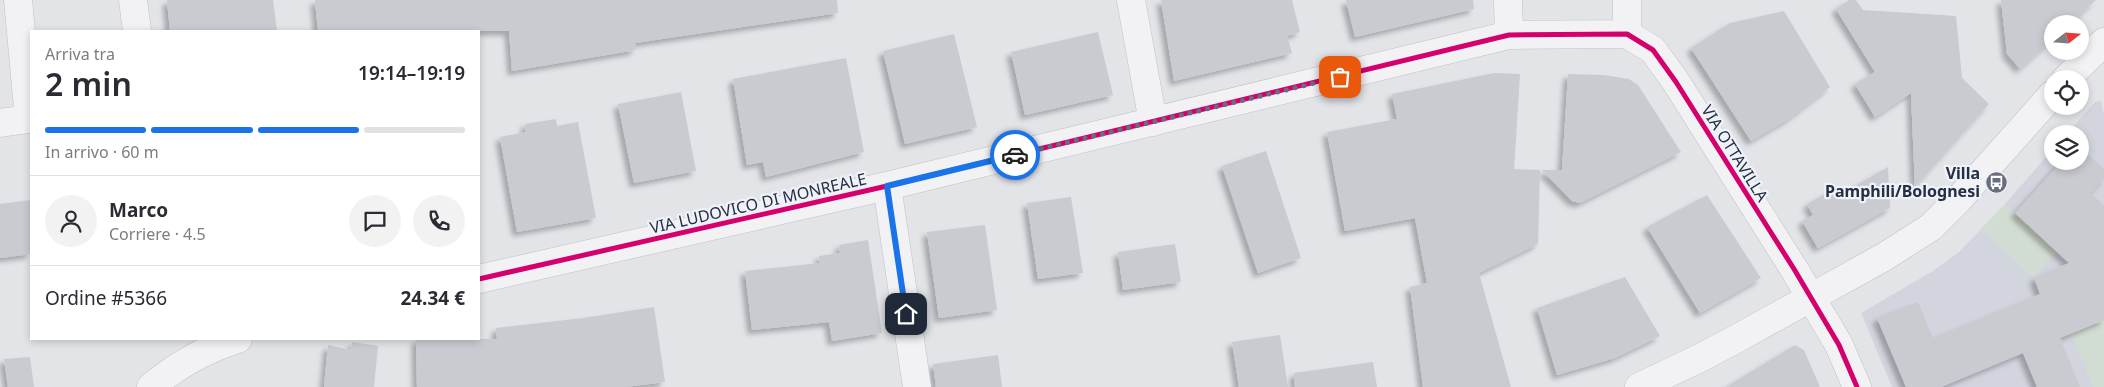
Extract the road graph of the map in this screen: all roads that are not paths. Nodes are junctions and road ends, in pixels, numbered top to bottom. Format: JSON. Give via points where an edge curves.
{"nodes":[{"id":1,"x":18,"y":0,"type":"edge"},
{"id":2,"x":133,"y":0,"type":"edge"},
{"id":3,"x":1131,"y":0,"type":"edge"},
{"id":4,"x":1508,"y":0,"type":"edge"},
{"id":5,"x":1628,"y":0,"type":"edge"},
{"id":6,"x":136,"y":30,"type":"edge"},
{"id":7,"x":1627,"y":34,"type":"junction"},
{"id":8,"x":1509,"y":35,"type":"junction"},
{"id":9,"x":2104,"y":42,"type":"edge"},
{"id":10,"x":2075,"y":70,"type":"edge"},
{"id":11,"x":2044,"y":103,"type":"edge"},
{"id":12,"x":30,"y":119,"type":"edge"},
{"id":13,"x":1153,"y":122,"type":"junction"},
{"id":14,"x":0,"y":123,"type":"edge"},
{"id":15,"x":887,"y":186,"type":"junction"},
{"id":16,"x":480,"y":279,"type":"edge"},
{"id":17,"x":1811,"y":297,"type":"junction"},
{"id":18,"x":235,"y":340,"type":"edge"},
{"id":19,"x":151,"y":387,"type":"edge"},
{"id":20,"x":917,"y":387,"type":"edge"},
{"id":21,"x":1639,"y":387,"type":"edge"},
{"id":22,"x":1856,"y":387,"type":"edge"}],
"edges":[{"from":1,"to":12,"type":"street"},
{"from":2,"to":6,"type":"street"},
{"from":3,"to":13,"type":"street"},
{"from":4,"to":8,"type":"street"},
{"from":5,"to":7,"type":"street"},
{"from":7,"to":8,"type":"street","name":"VIA LUDOVICO DI MONREALE"},
{"from":7,"to":17,"type":"street","name":"VIA OTTAVILLA","via":[[1646,44],[1661,60]]},
{"from":8,"to":13,"type":"street","name":"VIA LUDOVICO DI MONREALE"},
{"from":9,"to":10,"type":"street"},
{"from":11,"to":17,"type":"street","via":[[1930,227]]},
{"from":12,"to":14,"type":"street"},
{"from":13,"to":15,"type":"street","name":"VIA LUDOVICO DI MONREALE"},
{"from":15,"to":16,"type":"street","name":"VIA LUDOVICO DI MONREALE"},
{"from":15,"to":20,"type":"street"},
{"from":17,"to":21,"type":"street","via":[[1700,358]]},
{"from":17,"to":22,"type":"street","name":"VIA OTTAVILLA","via":[[1838,345]]},
{"from":18,"to":19,"type":"street","via":[[175,368]]}]}
